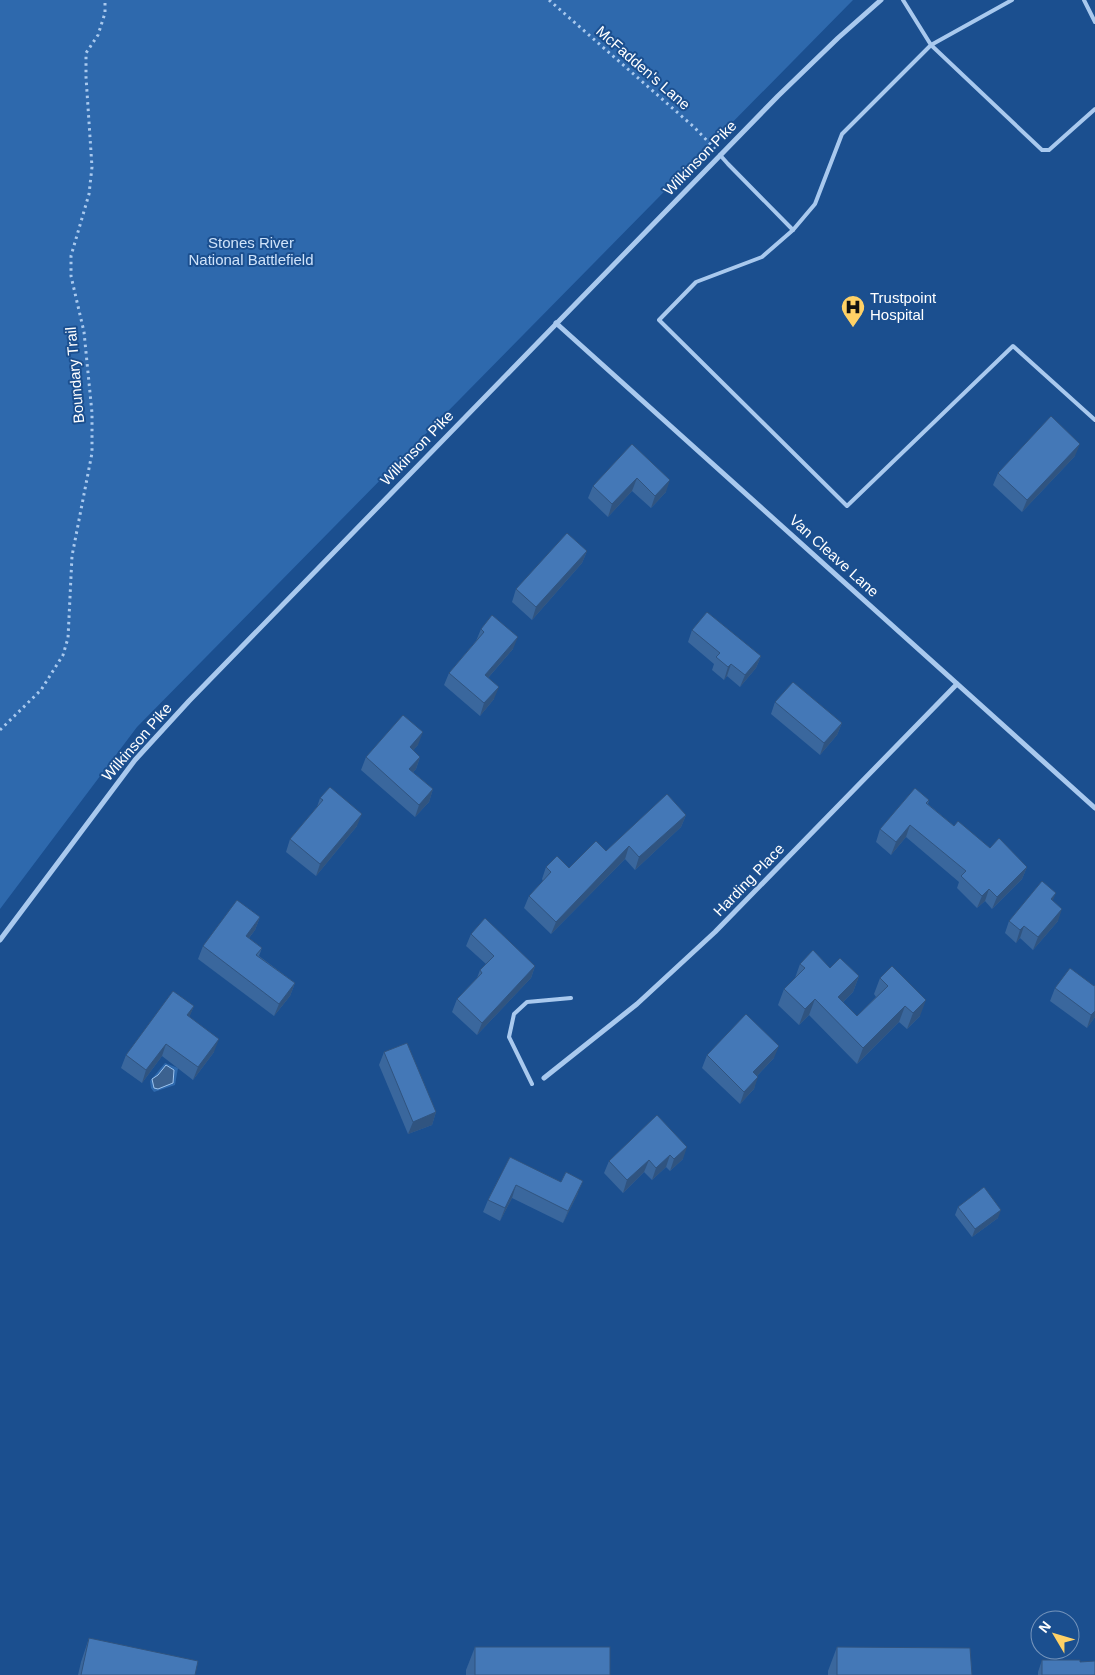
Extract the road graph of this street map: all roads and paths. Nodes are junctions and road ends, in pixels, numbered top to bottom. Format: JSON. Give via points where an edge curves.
{"nodes":[{"id":1,"x":105,"y":0,"type":"edge"},
{"id":2,"x":548,"y":0,"type":"edge"},
{"id":3,"x":881,"y":0,"type":"edge"},
{"id":4,"x":903,"y":0,"type":"edge"},
{"id":5,"x":1012,"y":0,"type":"edge"},
{"id":6,"x":1084,"y":0,"type":"edge"},
{"id":7,"x":1095,"y":22,"type":"edge"},
{"id":8,"x":931,"y":45,"type":"junction"},
{"id":9,"x":1095,"y":109,"type":"edge"},
{"id":10,"x":720,"y":155,"type":"junction"},
{"id":11,"x":793,"y":230,"type":"junction"},
{"id":12,"x":556,"y":323,"type":"junction"},
{"id":13,"x":1095,"y":420,"type":"edge"},
{"id":14,"x":957,"y":684,"type":"junction"},
{"id":15,"x":0,"y":730,"type":"edge"},
{"id":16,"x":1095,"y":808,"type":"edge"},
{"id":17,"x":0,"y":940,"type":"edge"},
{"id":18,"x":571,"y":998,"type":"dead end"},
{"id":19,"x":544,"y":1078,"type":"dead end"},
{"id":20,"x":532,"y":1084,"type":"dead end"}],
"edges":[{"from":1,"to":15,"type":"path","name":"Boundary Trail","via":[[105,13],[98,34],[86,53],[92,168],[71,256],[71,276],[84,332],[92,453],[72,556],[68,638],[63,655],[41,690]]},
{"from":2,"to":10,"type":"path","name":"McFadden's Lane","via":[[694,127]]},
{"from":3,"to":10,"type":"street","name":"Wilkinson Pike"},
{"from":4,"to":8,"type":"lane"},
{"from":5,"to":8,"type":"lane"},
{"from":6,"to":7,"type":"lane"},
{"from":8,"to":9,"type":"lane","via":[[1042,150],[1049,150]]},
{"from":8,"to":11,"type":"lane","via":[[842,134],[815,204]]},
{"from":10,"to":11,"type":"lane"},
{"from":10,"to":12,"type":"street","name":"Wilkinson Pike"},
{"from":11,"to":13,"type":"lane","via":[[762,257],[696,282],[659,320],[847,506],[1012,346]]},
{"from":12,"to":14,"type":"street","name":"Van Cleave Lane"},
{"from":12,"to":17,"type":"street","name":"Wilkinson Pike","via":[[150,743]]},
{"from":14,"to":16,"type":"street","name":"Van Cleave Lane"},
{"from":14,"to":19,"type":"street","name":"Harding Place","via":[[715,932],[637,1004]]},
{"from":18,"to":20,"type":"lane","via":[[527,1002],[514,1014],[509,1037]]}]}
